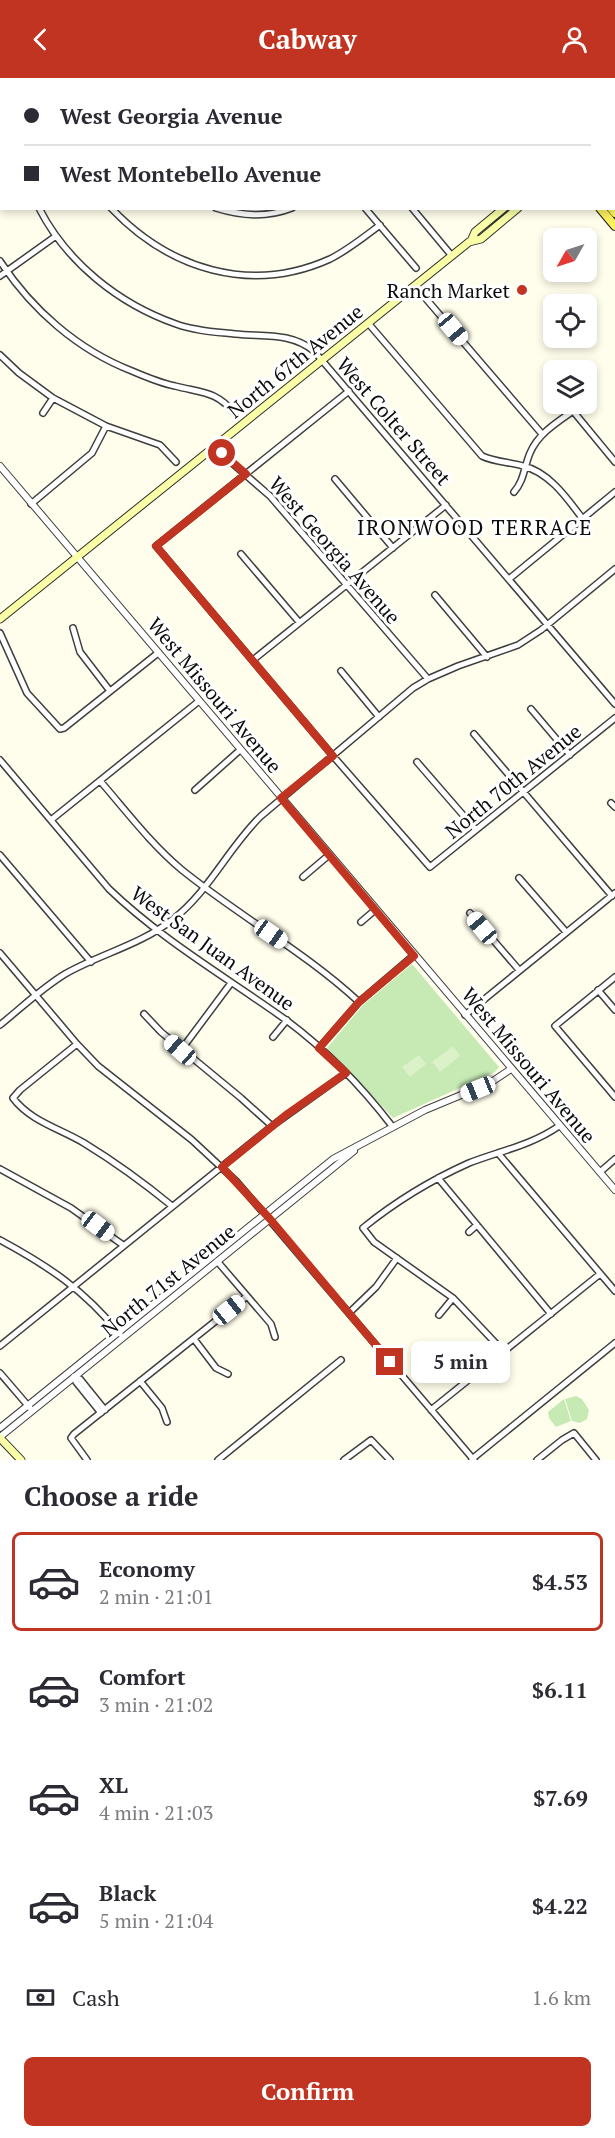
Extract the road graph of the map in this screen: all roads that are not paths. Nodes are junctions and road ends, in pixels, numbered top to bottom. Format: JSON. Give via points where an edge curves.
{"nodes":[{"id":1,"x":40,"y":210,"type":"edge"},
{"id":2,"x":113,"y":210,"type":"edge"},
{"id":3,"x":223,"y":210,"type":"edge"},
{"id":4,"x":284,"y":210,"type":"edge"},
{"id":5,"x":367,"y":210,"type":"edge"},
{"id":6,"x":414,"y":210,"type":"edge"},
{"id":7,"x":502,"y":210,"type":"edge"},
{"id":8,"x":516,"y":210,"type":"edge"},
{"id":9,"x":602,"y":210,"type":"edge"},
{"id":10,"x":380,"y":225,"type":"junction"},
{"id":11,"x":615,"y":226,"type":"edge"},
{"id":12,"x":56,"y":236,"type":"junction"},
{"id":13,"x":471,"y":241,"type":"junction"},
{"id":14,"x":452,"y":256,"type":"junction"},
{"id":15,"x":0,"y":261,"type":"edge"},
{"id":16,"x":416,"y":268,"type":"dead end"},
{"id":17,"x":7,"y":271,"type":"junction"},
{"id":18,"x":0,"y":276,"type":"edge"},
{"id":19,"x":416,"y":286,"type":"junction"},
{"id":20,"x":368,"y":323,"type":"junction"},
{"id":21,"x":0,"y":355,"type":"edge"},
{"id":22,"x":322,"y":360,"type":"junction"},
{"id":23,"x":349,"y":391,"type":"junction"},
{"id":24,"x":53,"y":398,"type":"junction"},
{"id":25,"x":43,"y":413,"type":"dead end"},
{"id":26,"x":235,"y":414,"type":"dead end"},
{"id":27,"x":106,"y":426,"type":"junction"},
{"id":28,"x":542,"y":434,"type":"junction"},
{"id":29,"x":216,"y":446,"type":"junction"},
{"id":30,"x":176,"y":462,"type":"dead end"},
{"id":31,"x":615,"y":462,"type":"edge"},
{"id":32,"x":0,"y":466,"type":"edge"},
{"id":33,"x":525,"y":466,"type":"junction"},
{"id":34,"x":246,"y":474,"type":"junction"},
{"id":35,"x":335,"y":479,"type":"dead end"},
{"id":36,"x":514,"y":492,"type":"dead end"},
{"id":37,"x":615,"y":492,"type":"edge"},
{"id":38,"x":32,"y":504,"type":"junction"},
{"id":39,"x":446,"y":505,"type":"junction"},
{"id":40,"x":582,"y":518,"type":"junction"},
{"id":41,"x":393,"y":548,"type":"junction"},
{"id":42,"x":241,"y":554,"type":"dead end"},
{"id":43,"x":77,"y":558,"type":"junction"},
{"id":44,"x":615,"y":569,"type":"edge"},
{"id":45,"x":509,"y":579,"type":"junction"},
{"id":46,"x":346,"y":585,"type":"junction"},
{"id":47,"x":435,"y":595,"type":"dead end"},
{"id":48,"x":0,"y":619,"type":"edge"},
{"id":49,"x":299,"y":622,"type":"junction"},
{"id":50,"x":547,"y":624,"type":"junction"},
{"id":51,"x":72,"y":628,"type":"dead end"},
{"id":52,"x":0,"y":633,"type":"edge"},
{"id":53,"x":158,"y":653,"type":"junction"},
{"id":54,"x":487,"y":657,"type":"junction"},
{"id":55,"x":253,"y":660,"type":"junction"},
{"id":56,"x":341,"y":671,"type":"dead end"},
{"id":57,"x":428,"y":679,"type":"junction"},
{"id":58,"x":110,"y":691,"type":"junction"},
{"id":59,"x":199,"y":701,"type":"junction"},
{"id":60,"x":615,"y":704,"type":"edge"},
{"id":61,"x":531,"y":709,"type":"dead end"},
{"id":62,"x":379,"y":717,"type":"junction"},
{"id":63,"x":615,"y":718,"type":"edge"},
{"id":64,"x":474,"y":734,"type":"dead end"},
{"id":65,"x":240,"y":750,"type":"junction"},
{"id":66,"x":570,"y":755,"type":"junction"},
{"id":67,"x":333,"y":756,"type":"junction"},
{"id":68,"x":0,"y":760,"type":"edge"},
{"id":69,"x":417,"y":762,"type":"dead end"},
{"id":70,"x":101,"y":782,"type":"junction"},
{"id":71,"x":195,"y":790,"type":"dead end"},
{"id":72,"x":524,"y":793,"type":"junction"},
{"id":73,"x":281,"y":798,"type":"junction"},
{"id":74,"x":51,"y":820,"type":"junction"},
{"id":75,"x":476,"y":830,"type":"junction"},
{"id":76,"x":0,"y":855,"type":"edge"},
{"id":77,"x":329,"y":855,"type":"junction"},
{"id":78,"x":303,"y":877,"type":"dead end"},
{"id":79,"x":519,"y":878,"type":"dead end"},
{"id":80,"x":205,"y":888,"type":"junction"},
{"id":81,"x":613,"y":895,"type":"edge"},
{"id":82,"x":375,"y":910,"type":"junction"},
{"id":83,"x":470,"y":913,"type":"dead end"},
{"id":84,"x":361,"y":922,"type":"dead end"},
{"id":85,"x":158,"y":930,"type":"junction"},
{"id":86,"x":566,"y":932,"type":"junction"},
{"id":87,"x":0,"y":954,"type":"edge"},
{"id":88,"x":414,"y":956,"type":"junction"},
{"id":89,"x":91,"y":962,"type":"junction"},
{"id":90,"x":519,"y":970,"type":"junction"},
{"id":91,"x":615,"y":977,"type":"edge"},
{"id":92,"x":231,"y":983,"type":"junction"},
{"id":93,"x":598,"y":990,"type":"junction"},
{"id":94,"x":36,"y":995,"type":"junction"},
{"id":95,"x":359,"y":1002,"type":"junction"},
{"id":96,"x":615,"y":1010,"type":"edge"},
{"id":97,"x":144,"y":1014,"type":"dead end"},
{"id":98,"x":465,"y":1015,"type":"junction"},
{"id":99,"x":287,"y":1020,"type":"junction"},
{"id":100,"x":0,"y":1025,"type":"edge"},
{"id":101,"x":273,"y":1037,"type":"dead end"},
{"id":102,"x":77,"y":1044,"type":"junction"},
{"id":103,"x":319,"y":1048,"type":"junction"},
{"id":104,"x":180,"y":1050,"type":"junction"},
{"id":105,"x":511,"y":1069,"type":"junction"},
{"id":106,"x":346,"y":1073,"type":"junction"},
{"id":107,"x":615,"y":1097,"type":"edge"},
{"id":108,"x":272,"y":1126,"type":"junction"},
{"id":109,"x":392,"y":1126,"type":"junction"},
{"id":110,"x":559,"y":1126,"type":"junction"},
{"id":111,"x":498,"y":1153,"type":"junction"},
{"id":112,"x":615,"y":1159,"type":"edge"},
{"id":113,"x":222,"y":1167,"type":"junction"},
{"id":114,"x":0,"y":1168,"type":"edge"},
{"id":115,"x":600,"y":1172,"type":"junction"},
{"id":116,"x":438,"y":1178,"type":"junction"},
{"id":117,"x":615,"y":1190,"type":"edge"},
{"id":118,"x":172,"y":1206,"type":"junction"},
{"id":119,"x":268,"y":1216,"type":"junction"},
{"id":120,"x":477,"y":1225,"type":"junction"},
{"id":121,"x":469,"y":1232,"type":"dead end"},
{"id":122,"x":0,"y":1240,"type":"edge"},
{"id":123,"x":123,"y":1245,"type":"junction"},
{"id":124,"x":397,"y":1258,"type":"junction"},
{"id":125,"x":215,"y":1259,"type":"junction"},
{"id":126,"x":600,"y":1274,"type":"junction"},
{"id":127,"x":74,"y":1286,"type":"junction"},
{"id":128,"x":615,"y":1291,"type":"edge"},
{"id":129,"x":247,"y":1296,"type":"junction"},
{"id":130,"x":453,"y":1298,"type":"junction"},
{"id":131,"x":349,"y":1313,"type":"junction"},
{"id":132,"x":551,"y":1314,"type":"junction"},
{"id":133,"x":439,"y":1315,"type":"dead end"},
{"id":134,"x":121,"y":1335,"type":"junction"},
{"id":135,"x":275,"y":1337,"type":"dead end"},
{"id":136,"x":194,"y":1339,"type":"junction"},
{"id":137,"x":615,"y":1343,"type":"edge"},
{"id":138,"x":0,"y":1346,"type":"edge"},
{"id":139,"x":504,"y":1352,"type":"junction"},
{"id":140,"x":341,"y":1360,"type":"dead end"},
{"id":141,"x":0,"y":1373,"type":"edge"},
{"id":142,"x":72,"y":1374,"type":"junction"},
{"id":143,"x":228,"y":1374,"type":"dead end"},
{"id":144,"x":140,"y":1381,"type":"junction"},
{"id":145,"x":30,"y":1408,"type":"junction"},
{"id":146,"x":431,"y":1410,"type":"junction"},
{"id":147,"x":103,"y":1411,"type":"junction"},
{"id":148,"x":166,"y":1422,"type":"dead end"},
{"id":149,"x":0,"y":1428,"type":"edge"},
{"id":150,"x":0,"y":1437,"type":"edge"},
{"id":151,"x":472,"y":1459,"type":"edge"},
{"id":152,"x":21,"y":1460,"type":"edge"},
{"id":153,"x":87,"y":1460,"type":"edge"},
{"id":154,"x":218,"y":1460,"type":"edge"},
{"id":155,"x":344,"y":1460,"type":"edge"},
{"id":156,"x":390,"y":1460,"type":"edge"},
{"id":157,"x":537,"y":1460,"type":"edge"},
{"id":158,"x":596,"y":1460,"type":"edge"}],
"edges":[{"from":1,"to":12,"type":"street","name":"West Colter Street"},
{"from":2,"to":10,"type":"street","via":[[128,226],[168,253],[200,268],[239,275],[303,269],[340,254]]},
{"from":3,"to":4,"type":"street","via":[[259,216]]},
{"from":5,"to":10,"type":"street"},
{"from":6,"to":14,"type":"street"},
{"from":7,"to":13,"type":"main road","name":"North 67th Avenue","via":[[475,232]]},
{"from":8,"to":13,"type":"main road","name":"North 67th Avenue","via":[[481,239]]},
{"from":9,"to":11,"type":"main road"},
{"from":10,"to":16,"type":"street"},
{"from":12,"to":17,"type":"street"},
{"from":12,"to":22,"type":"street","name":"West Colter Street","via":[[97,280],[132,305],[197,329],[284,336],[308,346]]},
{"from":13,"to":14,"type":"main road","name":"North 67th Avenue"},
{"from":14,"to":19,"type":"main road","name":"North 67th Avenue"},
{"from":15,"to":17,"type":"street"},
{"from":17,"to":18,"type":"street"},
{"from":17,"to":26,"type":"street","via":[[44,315],[97,354],[162,383],[209,393]]},
{"from":19,"to":20,"type":"main road","name":"North 67th Avenue"},
{"from":19,"to":28,"type":"street"},
{"from":20,"to":22,"type":"main road","name":"North 67th Avenue"},
{"from":20,"to":33,"type":"street","via":[[482,456]]},
{"from":21,"to":24,"type":"street"},
{"from":22,"to":23,"type":"street","name":"West Colter Street"},
{"from":22,"to":29,"type":"main road","name":"North 67th Avenue"},
{"from":23,"to":34,"type":"street"},
{"from":23,"to":39,"type":"street","name":"West Colter Street"},
{"from":24,"to":25,"type":"street"},
{"from":24,"to":27,"type":"street"},
{"from":27,"to":30,"type":"street","via":[[160,445]]},
{"from":27,"to":38,"type":"street","via":[[92,453]]},
{"from":28,"to":31,"type":"street","via":[[573,411]]},
{"from":28,"to":33,"type":"street"},
{"from":29,"to":34,"type":"street","name":"West Georgia Avenue"},
{"from":29,"to":43,"type":"main road","name":"North 67th Avenue"},
{"from":32,"to":38,"type":"street","name":"West Missouri Avenue"},
{"from":33,"to":36,"type":"street","via":[[521,485]]},
{"from":33,"to":40,"type":"street","via":[[546,477]]},
{"from":34,"to":46,"type":"street","name":"West Georgia Avenue","via":[[270,496]]},
{"from":34,"to":55,"type":"street","via":[[156,546]]},
{"from":35,"to":41,"type":"street"},
{"from":37,"to":40,"type":"street"},
{"from":38,"to":43,"type":"street","name":"West Missouri Avenue"},
{"from":39,"to":41,"type":"street"},
{"from":39,"to":45,"type":"street","name":"West Colter Street"},
{"from":40,"to":45,"type":"street"},
{"from":41,"to":46,"type":"street"},
{"from":42,"to":49,"type":"street"},
{"from":43,"to":48,"type":"main road","name":"North 67th Avenue"},
{"from":43,"to":53,"type":"street","name":"West Missouri Avenue"},
{"from":44,"to":50,"type":"street"},
{"from":45,"to":50,"type":"street","name":"West Colter Street"},
{"from":46,"to":49,"type":"street"},
{"from":46,"to":57,"type":"street","name":"West Georgia Avenue"},
{"from":47,"to":54,"type":"street"},
{"from":49,"to":55,"type":"street"},
{"from":50,"to":54,"type":"street","via":[[518,645]]},
{"from":50,"to":60,"type":"street","name":"West Colter Street"},
{"from":51,"to":58,"type":"street","via":[[80,652]]},
{"from":52,"to":58,"type":"street","via":[[23,686],[60,729]]},
{"from":53,"to":58,"type":"street"},
{"from":53,"to":59,"type":"street","name":"West Missouri Avenue"},
{"from":54,"to":57,"type":"street"},
{"from":55,"to":67,"type":"street"},
{"from":56,"to":62,"type":"street"},
{"from":57,"to":62,"type":"street"},
{"from":59,"to":65,"type":"street","name":"West Missouri Avenue"},
{"from":59,"to":70,"type":"street"},
{"from":61,"to":66,"type":"street"},
{"from":62,"to":67,"type":"street"},
{"from":63,"to":66,"type":"street","name":"North 70th Avenue"},
{"from":64,"to":72,"type":"street"},
{"from":65,"to":71,"type":"street"},
{"from":65,"to":73,"type":"street","name":"West Missouri Avenue"},
{"from":66,"to":72,"type":"street","name":"North 70th Avenue"},
{"from":67,"to":73,"type":"street"},
{"from":67,"to":75,"type":"street","name":"North 70th Avenue","via":[[430,867]]},
{"from":68,"to":74,"type":"street","name":"West San Juan Avenue"},
{"from":69,"to":75,"type":"street"},
{"from":70,"to":74,"type":"street"},
{"from":70,"to":80,"type":"street","via":[[154,844]]},
{"from":72,"to":75,"type":"street","name":"North 70th Avenue"},
{"from":72,"to":81,"type":"street"},
{"from":73,"to":77,"type":"street","name":"West Missouri Avenue"},
{"from":73,"to":80,"type":"street","via":[[251,826]]},
{"from":74,"to":85,"type":"street","name":"West San Juan Avenue","via":[[110,889]]},
{"from":76,"to":89,"type":"street"},
{"from":77,"to":78,"type":"street"},
{"from":77,"to":82,"type":"street","name":"West Missouri Avenue"},
{"from":79,"to":86,"type":"street"},
{"from":80,"to":85,"type":"street"},
{"from":80,"to":95,"type":"street"},
{"from":81,"to":86,"type":"street"},
{"from":82,"to":84,"type":"street"},
{"from":82,"to":88,"type":"street","name":"West Missouri Avenue"},
{"from":83,"to":90,"type":"street"},
{"from":85,"to":89,"type":"street"},
{"from":85,"to":92,"type":"street","name":"West San Juan Avenue"},
{"from":86,"to":90,"type":"street"},
{"from":87,"to":94,"type":"street"},
{"from":88,"to":95,"type":"street"},
{"from":88,"to":98,"type":"street","name":"West Missouri Avenue"},
{"from":89,"to":94,"type":"street","via":[[65,974]]},
{"from":90,"to":98,"type":"street"},
{"from":91,"to":93,"type":"street"},
{"from":92,"to":99,"type":"street","name":"West San Juan Avenue"},
{"from":92,"to":104,"type":"street"},
{"from":93,"to":96,"type":"street"},
{"from":93,"to":107,"type":"street","via":[[555,1026]]},
{"from":94,"to":100,"type":"street"},
{"from":94,"to":102,"type":"street"},
{"from":95,"to":103,"type":"street"},
{"from":97,"to":104,"type":"street"},
{"from":98,"to":105,"type":"street","name":"West Missouri Avenue"},
{"from":99,"to":101,"type":"street"},
{"from":99,"to":103,"type":"street","name":"West San Juan Avenue"},
{"from":102,"to":113,"type":"street","via":[[98,1066]]},
{"from":102,"to":118,"type":"street","via":[[14,1098],[29,1114],[114,1162]]},
{"from":103,"to":106,"type":"street","name":"West San Juan Avenue"},
{"from":104,"to":108,"type":"street"},
{"from":105,"to":109,"type":"street","name":"North 71st Avenue","via":[[490,1083]]},
{"from":105,"to":110,"type":"street","name":"West Missouri Avenue"},
{"from":106,"to":108,"type":"street"},
{"from":106,"to":109,"type":"street","name":"West San Juan Avenue"},
{"from":108,"to":113,"type":"street"},
{"from":109,"to":119,"type":"street","name":"North 71st Avenue","via":[[333,1159]]},
{"from":110,"to":111,"type":"street"},
{"from":110,"to":115,"type":"street","name":"West Missouri Avenue"},
{"from":111,"to":116,"type":"street"},
{"from":111,"to":126,"type":"street"},
{"from":112,"to":115,"type":"street"},
{"from":113,"to":118,"type":"street"},
{"from":113,"to":119,"type":"street"},
{"from":114,"to":123,"type":"street","via":[[71,1208]]},
{"from":115,"to":117,"type":"street","name":"West Missouri Avenue"},
{"from":116,"to":120,"type":"street"},
{"from":116,"to":124,"type":"street","via":[[363,1228],[374,1242]]},
{"from":118,"to":123,"type":"street"},
{"from":119,"to":125,"type":"street","name":"North 71st Avenue"},
{"from":119,"to":131,"type":"street"},
{"from":120,"to":121,"type":"street"},
{"from":120,"to":132,"type":"street"},
{"from":122,"to":127,"type":"street"},
{"from":123,"to":127,"type":"street"},
{"from":124,"to":130,"type":"street"},
{"from":124,"to":131,"type":"street","via":[[376,1287]]},
{"from":125,"to":129,"type":"street"},
{"from":125,"to":134,"type":"street","name":"North 71st Avenue"},
{"from":126,"to":128,"type":"street"},
{"from":126,"to":132,"type":"street"},
{"from":127,"to":134,"type":"street"},
{"from":127,"to":138,"type":"street"},
{"from":129,"to":135,"type":"street","via":[[271,1324]]},
{"from":129,"to":136,"type":"street"},
{"from":130,"to":133,"type":"street"},
{"from":130,"to":139,"type":"street"},
{"from":131,"to":146,"type":"street"},
{"from":132,"to":139,"type":"street"},
{"from":134,"to":142,"type":"street","name":"North 71st Avenue"},
{"from":136,"to":143,"type":"street","via":[[216,1368]]},
{"from":136,"to":144,"type":"street"},
{"from":137,"to":151,"type":"street"},
{"from":139,"to":146,"type":"street"},
{"from":140,"to":154,"type":"street"},
{"from":141,"to":145,"type":"street"},
{"from":142,"to":145,"type":"street","name":"North 71st Avenue"},
{"from":142,"to":147,"type":"street"},
{"from":144,"to":147,"type":"street"},
{"from":144,"to":148,"type":"street","via":[[162,1408]]},
{"from":145,"to":149,"type":"street","name":"North 71st Avenue"},
{"from":145,"to":150,"type":"street","name":"North 71st Avenue"},
{"from":146,"to":151,"type":"street"},
{"from":147,"to":153,"type":"street","via":[[71,1438]]},
{"from":150,"to":152,"type":"main road"},
{"from":155,"to":156,"type":"street","via":[[371,1440]]},
{"from":157,"to":158,"type":"street","via":[[574,1433]]}]}
